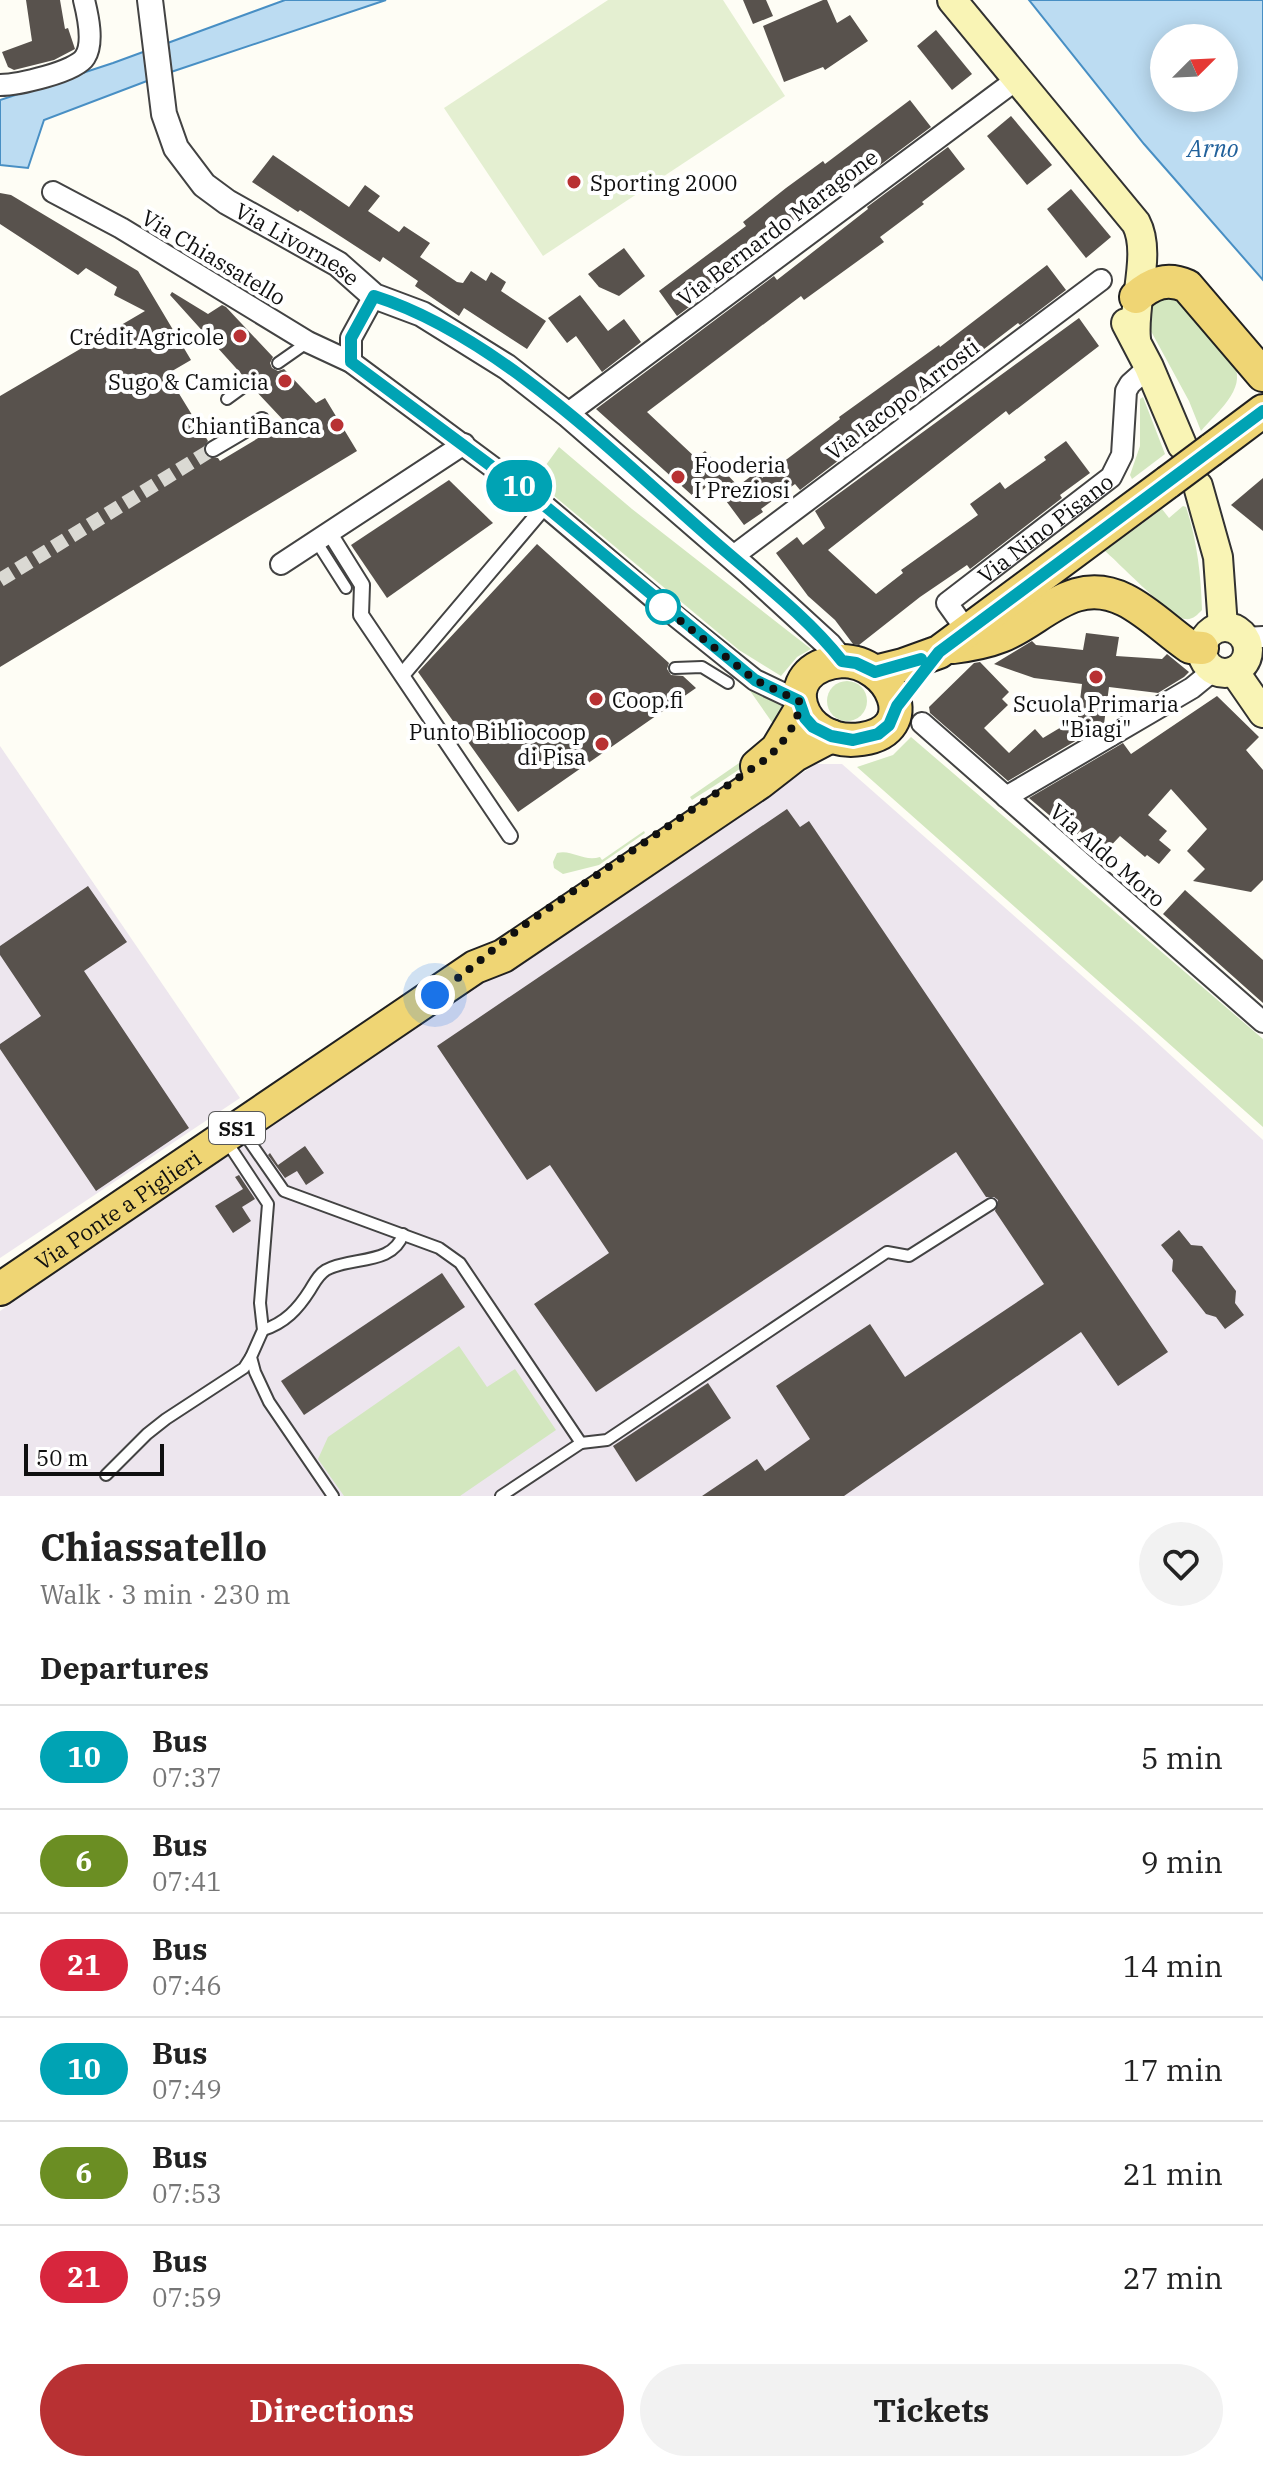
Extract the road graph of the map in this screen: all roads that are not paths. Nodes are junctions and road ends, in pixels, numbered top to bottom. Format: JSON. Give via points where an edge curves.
{"nodes":[{"id":1,"x":84,"y":0,"type":"edge"},
{"id":2,"x":952,"y":0,"type":"edge"},
{"id":3,"x":150,"y":8,"type":"edge"},
{"id":4,"x":1016,"y":80,"type":"junction"},
{"id":5,"x":0,"y":85,"type":"edge"},
{"id":6,"x":1098,"y":177,"type":"junction"},
{"id":7,"x":53,"y":192,"type":"dead end"},
{"id":8,"x":1101,"y":280,"type":"dead end"},
{"id":9,"x":374,"y":296,"type":"junction"},
{"id":10,"x":1136,"y":297,"type":"junction"},
{"id":11,"x":1136,"y":339,"type":"junction"},
{"id":12,"x":308,"y":342,"type":"junction"},
{"id":13,"x":351,"y":362,"type":"junction"},
{"id":14,"x":278,"y":363,"type":"dead end"},
{"id":15,"x":1149,"y":367,"type":"junction"},
{"id":16,"x":1263,"y":375,"type":"edge"},
{"id":17,"x":249,"y":383,"type":"dead end"},
{"id":18,"x":227,"y":399,"type":"dead end"},
{"id":19,"x":1263,"y":411,"type":"edge"},
{"id":20,"x":567,"y":414,"type":"junction"},
{"id":21,"x":262,"y":420,"type":"dead end"},
{"id":22,"x":464,"y":444,"type":"junction"},
{"id":23,"x":1197,"y":447,"type":"junction"},
{"id":24,"x":213,"y":449,"type":"tunnel mouth"},
{"id":25,"x":1183,"y":484,"type":"junction"},
{"id":26,"x":545,"y":506,"type":"junction"},
{"id":27,"x":322,"y":536,"type":"junction"},
{"id":28,"x":732,"y":557,"type":"junction"},
{"id":29,"x":281,"y":564,"type":"dead end"},
{"id":30,"x":346,"y":588,"type":"dead end"},
{"id":31,"x":951,"y":643,"type":"junction"},
{"id":32,"x":1230,"y":649,"type":"edge"},
{"id":33,"x":842,"y":661,"type":"junction"},
{"id":34,"x":675,"y":668,"type":"dead end"},
{"id":35,"x":875,"y":672,"type":"junction"},
{"id":36,"x":403,"y":674,"type":"junction"},
{"id":37,"x":731,"y":681,"type":"junction"},
{"id":38,"x":800,"y":705,"type":"junction"},
{"id":39,"x":1263,"y":713,"type":"edge"},
{"id":40,"x":909,"y":715,"type":"junction"},
{"id":41,"x":831,"y":736,"type":"junction"},
{"id":42,"x":1006,"y":797,"type":"junction"},
{"id":43,"x":510,"y":836,"type":"dead end"},
{"id":44,"x":475,"y":967,"type":"junction"},
{"id":45,"x":1263,"y":1022,"type":"edge"},
{"id":46,"x":232,"y":1132,"type":"junction"},
{"id":47,"x":991,"y":1204,"type":"dead end"},
{"id":48,"x":403,"y":1234,"type":"junction"},
{"id":49,"x":0,"y":1289,"type":"edge"},
{"id":50,"x":263,"y":1330,"type":"junction"},
{"id":51,"x":251,"y":1357,"type":"junction"},
{"id":52,"x":581,"y":1443,"type":"junction"},
{"id":53,"x":106,"y":1475,"type":"dead end"},
{"id":54,"x":333,"y":1496,"type":"edge"},
{"id":55,"x":501,"y":1496,"type":"edge"}],
"edges":[{"from":1,"to":5,"type":"street","via":[[89,42],[80,63]]},
{"from":2,"to":4,"type":"main road"},
{"from":3,"to":9,"type":"street","name":"Via Livornese","via":[[164,114],[176,148],[204,185],[338,264]]},
{"from":4,"to":6,"type":"main road"},
{"from":4,"to":20,"type":"street","name":"Via Bernardo Maragone"},
{"from":6,"to":10,"type":"main road","via":[[1141,232]]},
{"from":6,"to":11,"type":"main road","via":[[1122,229],[1120,298]]},
{"from":7,"to":12,"type":"street","name":"Via Chiassatello"},
{"from":8,"to":28,"type":"street","name":"Via Iacopo Arrosti"},
{"from":9,"to":13,"type":"street","via":[[351,338]]},
{"from":9,"to":20,"type":"street","name":"Via Livornese","via":[[422,314],[463,338]]},
{"from":10,"to":11,"type":"main road"},
{"from":10,"to":16,"type":"main road","via":[[1160,282],[1187,286]]},
{"from":11,"to":15,"type":"main road"},
{"from":12,"to":13,"type":"street","name":"Via Chiassatello"},
{"from":12,"to":14,"type":"lane"},
{"from":13,"to":22,"type":"street","name":"Via Chiassatello"},
{"from":15,"to":23,"type":"main road"},
{"from":15,"to":31,"type":"street","name":"Via Nino Pisano","via":[[1126,391],[1124,443],[1111,477],[947,603]]},
{"from":17,"to":18,"type":"lane"},
{"from":19,"to":23,"type":"main road","name":"Via Nino Pisano"},
{"from":20,"to":28,"type":"street","name":"Via Livornese"},
{"from":21,"to":24,"type":"street"},
{"from":22,"to":26,"type":"street","name":"Via Chiassatello"},
{"from":22,"to":27,"type":"street"},
{"from":23,"to":25,"type":"main road","name":"Via Nino Pisano","bridge":true},
{"from":25,"to":31,"type":"main road","name":"Via Nino Pisano"},
{"from":25,"to":32,"type":"main road","via":[[1218,557]]},
{"from":26,"to":36,"type":"street"},
{"from":26,"to":37,"type":"street","name":"Via Chiassatello"},
{"from":27,"to":29,"type":"street"},
{"from":27,"to":30,"type":"lane"},
{"from":27,"to":36,"type":"street","via":[[362,585],[361,615]]},
{"from":28,"to":33,"type":"street","name":"Via Livornese"},
{"from":31,"to":32,"type":"main road","via":[[1000,637],[1058,602],[1095,594],[1127,601],[1190,647]]},
{"from":31,"to":35,"type":"main road","name":"Via Nino Pisano"},
{"from":31,"to":40,"type":"main road","name":"Via Nino Pisano"},
{"from":32,"to":39,"type":"main road"},
{"from":32,"to":42,"type":"street","via":[[1203,682]]},
{"from":33,"to":35,"type":"main road"},
{"from":33,"to":38,"type":"main road","via":[[807,677],[800,688]]},
{"from":34,"to":37,"type":"lane","via":[[702,667]]},
{"from":35,"to":40,"type":"main road"},
{"from":36,"to":43,"type":"street"},
{"from":37,"to":38,"type":"street","name":"Via Chiassatello","via":[[755,680]]},
{"from":38,"to":41,"type":"main road","via":[[813,727]]},
{"from":38,"to":44,"type":"main road","name":"Via Ponte a Piglieri","via":[[766,759],[530,921]]},
{"from":40,"to":41,"type":"main road","via":[[878,734],[853,740]]},
{"from":40,"to":42,"type":"street","name":"Via Aldo Moro"},
{"from":41,"to":44,"type":"main road","name":"Via Ponte a Piglieri","via":[[795,755],[503,956]]},
{"from":42,"to":45,"type":"street","name":"Via Aldo Moro"},
{"from":44,"to":46,"type":"main road","name":"Via Ponte a Piglieri","number":"SS1"},
{"from":46,"to":48,"type":"lane","via":[[284,1191]]},
{"from":46,"to":49,"type":"main road","name":"Via Ponte a Piglieri","number":"SS1"},
{"from":46,"to":50,"type":"lane","via":[[268,1204],[260,1303]]},
{"from":47,"to":52,"type":"lane","via":[[909,1256],[887,1252],[607,1440]]},
{"from":48,"to":50,"type":"lane","via":[[387,1254],[323,1272],[284,1322]]},
{"from":48,"to":52,"type":"lane","via":[[460,1263]]},
{"from":50,"to":51,"type":"lane"},
{"from":51,"to":53,"type":"lane","via":[[244,1368],[147,1434]]},
{"from":51,"to":54,"type":"lane","via":[[269,1402]]},
{"from":52,"to":55,"type":"lane"}]}
